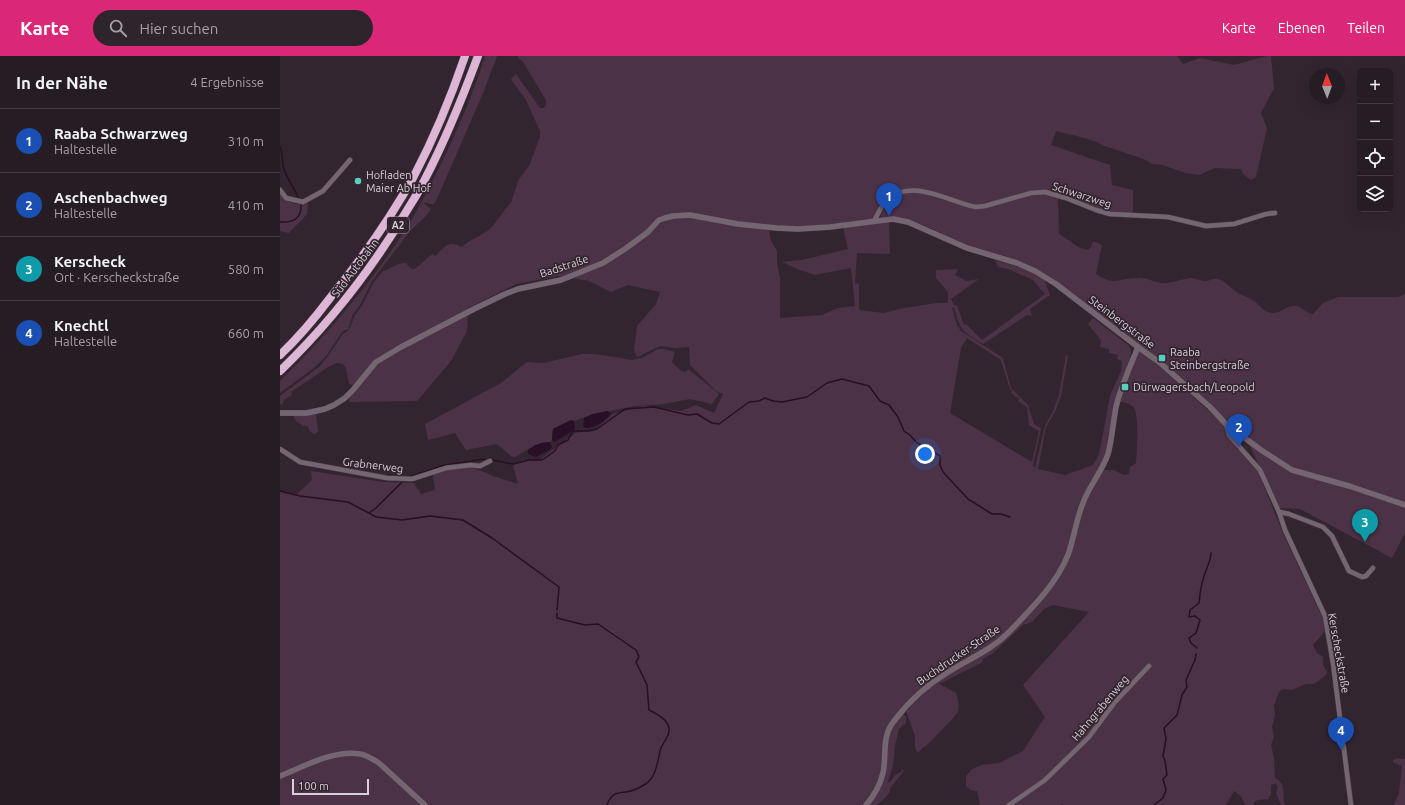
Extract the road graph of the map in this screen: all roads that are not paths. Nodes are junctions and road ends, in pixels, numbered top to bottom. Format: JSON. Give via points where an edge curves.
{"nodes":[{"id":1,"x":465,"y":56,"type":"edge"},
{"id":2,"x":478,"y":56,"type":"edge"},
{"id":3,"x":350,"y":160,"type":"dead end"},
{"id":4,"x":280,"y":190,"type":"edge"},
{"id":5,"x":1275,"y":213,"type":"dead end"},
{"id":6,"x":874,"y":221,"type":"junction"},
{"id":7,"x":1138,"y":347,"type":"junction"},
{"id":8,"x":280,"y":355,"type":"edge"},
{"id":9,"x":280,"y":371,"type":"edge"},
{"id":10,"x":280,"y":413,"type":"edge"},
{"id":11,"x":1226,"y":424,"type":"junction"},
{"id":12,"x":280,"y":449,"type":"edge"},
{"id":13,"x":490,"y":461,"type":"dead end"},
{"id":14,"x":1405,"y":505,"type":"edge"},
{"id":15,"x":1279,"y":512,"type":"junction"},
{"id":16,"x":1373,"y":568,"type":"dead end"},
{"id":17,"x":1149,"y":666,"type":"dead end"},
{"id":18,"x":280,"y":776,"type":"edge"},
{"id":19,"x":425,"y":805,"type":"edge"},
{"id":20,"x":866,"y":805,"type":"edge"},
{"id":21,"x":1009,"y":805,"type":"edge"},
{"id":22,"x":1351,"y":805,"type":"edge"}],
"edges":[{"from":1,"to":8,"type":"highway","name":"Süd Autobahn","number":"A2","via":[[450,99],[414,176],[376,239],[321,310]]},
{"from":2,"to":9,"type":"highway","name":"Süd Autobahn","number":"A2","via":[[460,106],[424,182],[388,242],[327,322]]},
{"from":3,"to":4,"type":"street","via":[[323,191],[301,202],[286,198]]},
{"from":5,"to":6,"type":"street","name":"Schwarzweg","via":[[1234,224],[1206,226],[1168,217],[1110,214],[1045,192],[976,207],[918,190],[893,196],[882,207]]},
{"from":6,"to":7,"type":"street","name":"Steinbergstraße","via":[[893,219],[908,222],[967,248],[1030,268],[1056,284]]},
{"from":6,"to":10,"type":"street","name":"Badstraße","via":[[798,229],[738,224],[690,215],[665,218],[603,263],[561,280],[505,294],[401,347],[376,362],[353,390],[334,405],[307,412]]},
{"from":7,"to":11,"type":"street","name":"Steinbergstraße","via":[[1159,362]]},
{"from":7,"to":20,"type":"street","name":"Buchdrucker-Straße","via":[[1119,397],[1108,455],[1082,504],[1060,571],[1038,602],[1001,639],[934,680],[897,717],[886,736],[882,779]]},
{"from":11,"to":14,"type":"street","name":"Steinbergstraße","via":[[1292,470]]},
{"from":11,"to":15,"type":"street","name":"Kerscheckstraße","via":[[1229,434],[1260,470]]},
{"from":12,"to":13,"type":"street","name":"Grabnerweg","via":[[300,462],[400,479],[412,479],[446,468],[480,466]]},
{"from":15,"to":16,"type":"street","via":[[1323,527],[1332,536],[1349,571],[1362,577]]},
{"from":15,"to":22,"type":"street","name":"Kerscheckstraße","via":[[1326,622]]},
{"from":17,"to":21,"type":"street","name":"Hahngrabenweg","via":[[1115,702],[1089,738],[1044,780]]},
{"from":18,"to":19,"type":"street","via":[[325,758],[346,753],[360,754],[379,763]]}]}
